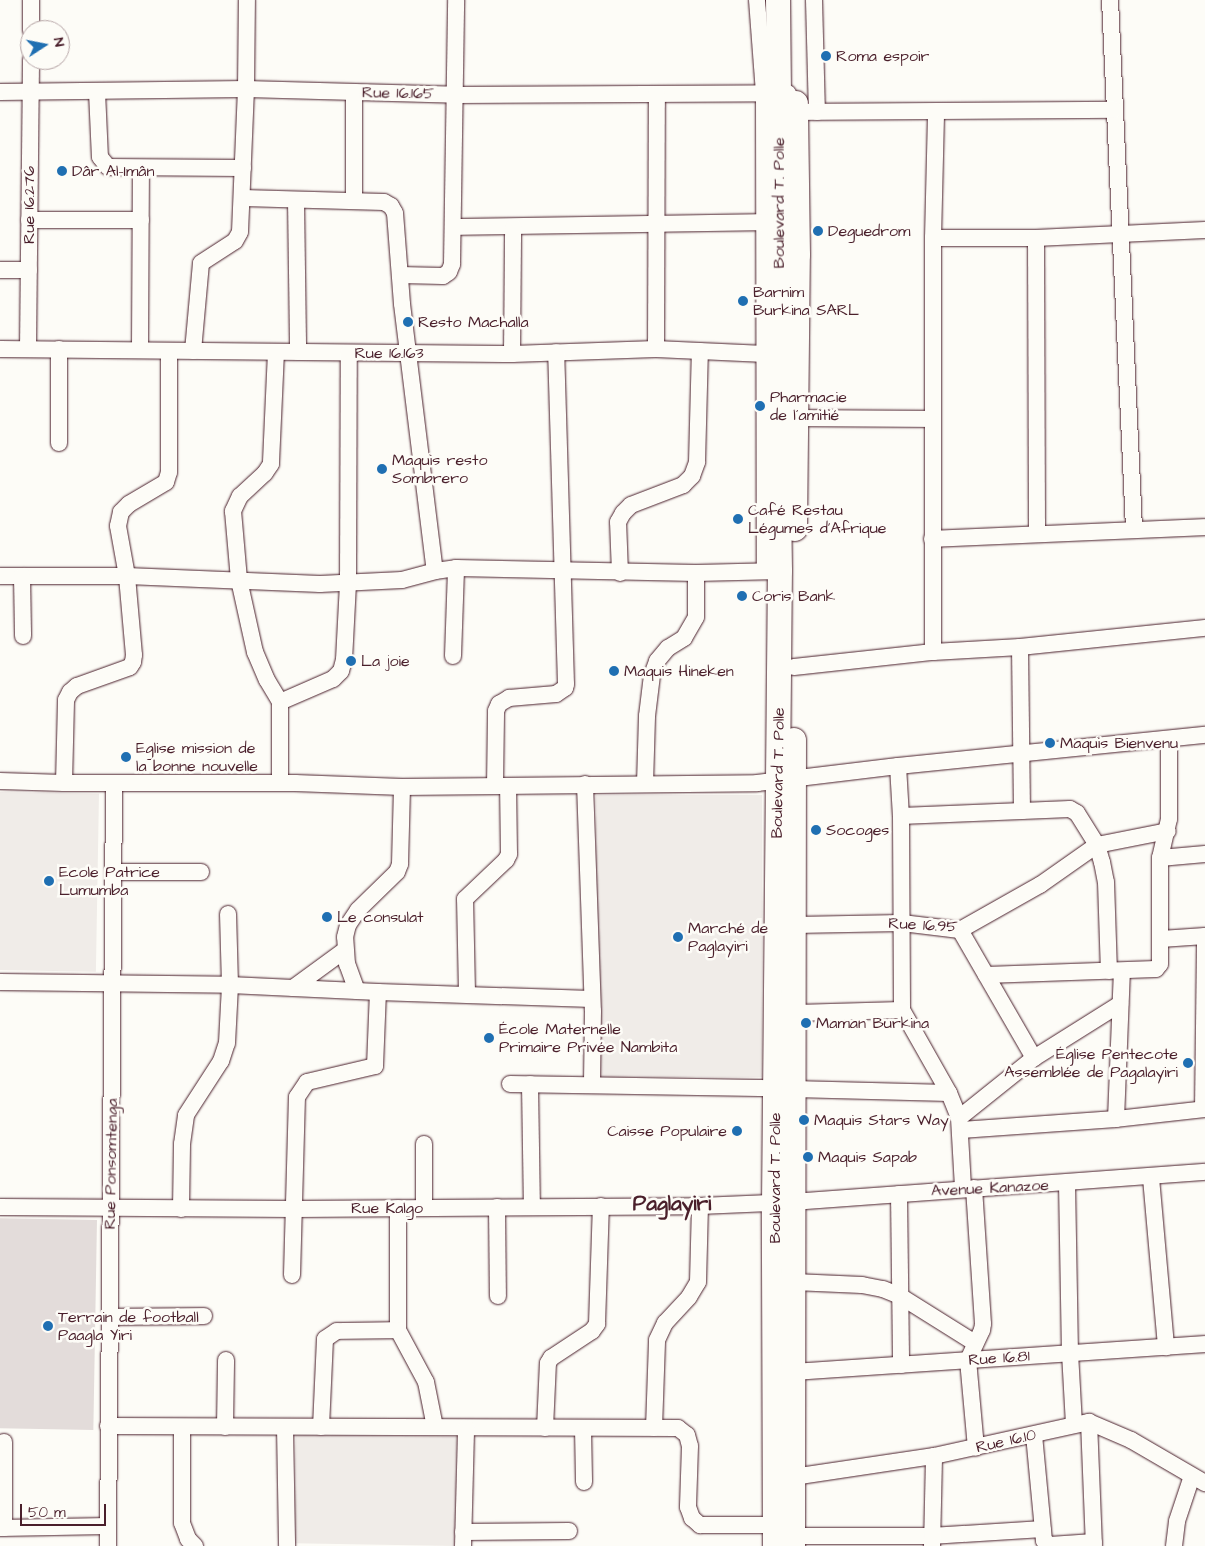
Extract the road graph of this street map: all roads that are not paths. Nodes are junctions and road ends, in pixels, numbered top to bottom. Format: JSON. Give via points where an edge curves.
{"nodes":[{"id":1,"x":32,"y":0,"type":"edge"},
{"id":2,"x":247,"y":0,"type":"edge"},
{"id":3,"x":456,"y":0,"type":"edge"},
{"id":4,"x":757,"y":0,"type":"edge"},
{"id":5,"x":778,"y":0,"type":"edge"},
{"id":6,"x":794,"y":0,"type":"edge"},
{"id":7,"x":814,"y":0,"type":"edge"},
{"id":8,"x":1110,"y":0,"type":"edge"},
{"id":9,"x":31,"y":20,"type":"edge"},
{"id":10,"x":31,"y":70,"type":"edge"},
{"id":11,"x":246,"y":89,"type":"junction"},
{"id":12,"x":0,"y":92,"type":"edge"},
{"id":13,"x":30,"y":92,"type":"junction"},
{"id":14,"x":97,"y":92,"type":"junction"},
{"id":15,"x":354,"y":92,"type":"junction"},
{"id":16,"x":657,"y":94,"type":"junction"},
{"id":17,"x":456,"y":95,"type":"junction"},
{"id":18,"x":790,"y":101,"type":"junction"},
{"id":19,"x":1114,"y":110,"type":"junction"},
{"id":20,"x":936,"y":112,"type":"junction"},
{"id":21,"x":243,"y":168,"type":"junction"},
{"id":22,"x":141,"y":169,"type":"junction"},
{"id":23,"x":242,"y":198,"type":"junction"},
{"id":24,"x":296,"y":200,"type":"junction"},
{"id":25,"x":354,"y":200,"type":"junction"},
{"id":26,"x":29,"y":220,"type":"junction"},
{"id":27,"x":141,"y":220,"type":"junction"},
{"id":28,"x":764,"y":222,"type":"junction"},
{"id":29,"x":656,"y":224,"type":"junction"},
{"id":30,"x":454,"y":227,"type":"junction"},
{"id":31,"x":513,"y":227,"type":"junction"},
{"id":32,"x":1205,"y":230,"type":"edge"},
{"id":33,"x":1120,"y":235,"type":"junction"},
{"id":34,"x":933,"y":238,"type":"junction"},
{"id":35,"x":1036,"y":238,"type":"junction"},
{"id":36,"x":0,"y":270,"type":"edge"},
{"id":37,"x":29,"y":270,"type":"junction"},
{"id":38,"x":400,"y":275,"type":"junction"},
{"id":39,"x":0,"y":349,"type":"edge"},
{"id":40,"x":28,"y":349,"type":"junction"},
{"id":41,"x":59,"y":349,"type":"junction"},
{"id":42,"x":140,"y":349,"type":"junction"},
{"id":43,"x":656,"y":350,"type":"junction"},
{"id":44,"x":700,"y":350,"type":"junction"},
{"id":45,"x":169,"y":351,"type":"junction"},
{"id":46,"x":193,"y":351,"type":"junction"},
{"id":47,"x":276,"y":352,"type":"junction"},
{"id":48,"x":298,"y":352,"type":"junction"},
{"id":49,"x":556,"y":352,"type":"junction"},
{"id":50,"x":349,"y":353,"type":"junction"},
{"id":51,"x":408,"y":353,"type":"junction"},
{"id":52,"x":512,"y":354,"type":"junction"},
{"id":53,"x":779,"y":355,"type":"junction"},
{"id":54,"x":796,"y":418,"type":"junction"},
{"id":55,"x":932,"y":419,"type":"junction"},
{"id":56,"x":59,"y":443,"type":"dead end"},
{"id":57,"x":1205,"y":528,"type":"edge"},
{"id":58,"x":1134,"y":529,"type":"junction"},
{"id":59,"x":1037,"y":533,"type":"junction"},
{"id":60,"x":932,"y":539,"type":"junction"},
{"id":61,"x":456,"y":568,"type":"junction"},
{"id":62,"x":435,"y":571,"type":"junction"},
{"id":63,"x":562,"y":571,"type":"junction"},
{"id":64,"x":773,"y":571,"type":"junction"},
{"id":65,"x":620,"y":573,"type":"junction"},
{"id":66,"x":696,"y":574,"type":"junction"},
{"id":67,"x":0,"y":576,"type":"edge"},
{"id":68,"x":22,"y":576,"type":"junction"},
{"id":69,"x":127,"y":576,"type":"junction"},
{"id":70,"x":240,"y":580,"type":"junction"},
{"id":71,"x":348,"y":584,"type":"junction"},
{"id":72,"x":1205,"y":628,"type":"edge"},
{"id":73,"x":23,"y":636,"type":"dead end"},
{"id":74,"x":1020,"y":647,"type":"junction"},
{"id":75,"x":933,"y":652,"type":"junction"},
{"id":76,"x":452,"y":656,"type":"dead end"},
{"id":77,"x":794,"y":667,"type":"junction"},
{"id":78,"x":280,"y":702,"type":"junction"},
{"id":79,"x":1205,"y":735,"type":"edge"},
{"id":80,"x":1169,"y":739,"type":"junction"},
{"id":81,"x":1022,"y":754,"type":"junction"},
{"id":82,"x":898,"y":766,"type":"junction"},
{"id":83,"x":786,"y":780,"type":"junction"},
{"id":84,"x":0,"y":781,"type":"edge"},
{"id":85,"x":64,"y":783,"type":"junction"},
{"id":86,"x":114,"y":783,"type":"junction"},
{"id":87,"x":280,"y":783,"type":"junction"},
{"id":88,"x":586,"y":784,"type":"junction"},
{"id":89,"x":645,"y":784,"type":"junction"},
{"id":90,"x":501,"y":786,"type":"junction"},
{"id":91,"x":402,"y":787,"type":"junction"},
{"id":92,"x":1022,"y":811,"type":"junction"},
{"id":93,"x":901,"y":816,"type":"junction"},
{"id":94,"x":1168,"y":831,"type":"junction"},
{"id":95,"x":1097,"y":845,"type":"junction"},
{"id":96,"x":1205,"y":854,"type":"edge"},
{"id":97,"x":1160,"y":858,"type":"junction"},
{"id":98,"x":114,"y":872,"type":"junction"},
{"id":99,"x":201,"y":872,"type":"dead end"},
{"id":100,"x":228,"y":914,"type":"dead end"},
{"id":101,"x":902,"y":923,"type":"junction"},
{"id":102,"x":795,"y":925,"type":"junction"},
{"id":103,"x":960,"y":930,"type":"junction"},
{"id":104,"x":1205,"y":936,"type":"edge"},
{"id":105,"x":1161,"y":939,"type":"junction"},
{"id":106,"x":345,"y":950,"type":"junction"},
{"id":107,"x":1116,"y":971,"type":"junction"},
{"id":108,"x":986,"y":975,"type":"junction"},
{"id":109,"x":0,"y":982,"type":"edge"},
{"id":110,"x":112,"y":983,"type":"junction"},
{"id":111,"x":230,"y":985,"type":"junction"},
{"id":112,"x":293,"y":988,"type":"junction"},
{"id":113,"x":358,"y":991,"type":"junction"},
{"id":114,"x":378,"y":992,"type":"junction"},
{"id":115,"x":468,"y":993,"type":"junction"},
{"id":116,"x":592,"y":999,"type":"junction"},
{"id":117,"x":1120,"y":1004,"type":"junction"},
{"id":118,"x":902,"y":1010,"type":"junction"},
{"id":119,"x":795,"y":1012,"type":"junction"},
{"id":120,"x":1034,"y":1058,"type":"junction"},
{"id":121,"x":510,"y":1084,"type":"dead end"},
{"id":122,"x":530,"y":1084,"type":"junction"},
{"id":123,"x":592,"y":1084,"type":"junction"},
{"id":124,"x":784,"y":1089,"type":"junction"},
{"id":125,"x":948,"y":1093,"type":"junction"},
{"id":126,"x":1204,"y":1109,"type":"edge"},
{"id":127,"x":1116,"y":1119,"type":"junction"},
{"id":128,"x":960,"y":1124,"type":"junction"},
{"id":129,"x":424,"y":1144,"type":"dead end"},
{"id":130,"x":1205,"y":1172,"type":"edge"},
{"id":131,"x":1151,"y":1178,"type":"junction"},
{"id":132,"x":1067,"y":1183,"type":"junction"},
{"id":133,"x":969,"y":1188,"type":"junction"},
{"id":134,"x":900,"y":1194,"type":"junction"},
{"id":135,"x":784,"y":1203,"type":"junction"},
{"id":136,"x":532,"y":1206,"type":"junction"},
{"id":137,"x":601,"y":1206,"type":"junction"},
{"id":138,"x":700,"y":1206,"type":"junction"},
{"id":139,"x":0,"y":1207,"type":"edge"},
{"id":140,"x":497,"y":1207,"type":"junction"},
{"id":141,"x":110,"y":1208,"type":"junction"},
{"id":142,"x":398,"y":1208,"type":"junction"},
{"id":143,"x":424,"y":1208,"type":"junction"},
{"id":144,"x":182,"y":1209,"type":"junction"},
{"id":145,"x":295,"y":1209,"type":"junction"},
{"id":146,"x":292,"y":1275,"type":"dead end"},
{"id":147,"x":794,"y":1282,"type":"junction"},
{"id":148,"x":498,"y":1296,"type":"dead end"},
{"id":149,"x":900,"y":1296,"type":"junction"},
{"id":150,"x":204,"y":1316,"type":"dead end"},
{"id":151,"x":110,"y":1317,"type":"junction"},
{"id":152,"x":398,"y":1330,"type":"junction"},
{"id":153,"x":975,"y":1343,"type":"junction"},
{"id":154,"x":1205,"y":1344,"type":"edge"},
{"id":155,"x":1166,"y":1347,"type":"junction"},
{"id":156,"x":1070,"y":1353,"type":"junction"},
{"id":157,"x":226,"y":1360,"type":"dead end"},
{"id":158,"x":968,"y":1360,"type":"junction"},
{"id":159,"x":901,"y":1365,"type":"junction"},
{"id":160,"x":794,"y":1372,"type":"junction"},
{"id":161,"x":1082,"y":1423,"type":"junction"},
{"id":162,"x":108,"y":1426,"type":"junction"},
{"id":163,"x":182,"y":1427,"type":"junction"},
{"id":164,"x":225,"y":1427,"type":"junction"},
{"id":165,"x":285,"y":1427,"type":"junction"},
{"id":166,"x":321,"y":1427,"type":"junction"},
{"id":167,"x":435,"y":1427,"type":"junction"},
{"id":168,"x":466,"y":1428,"type":"junction"},
{"id":169,"x":545,"y":1428,"type":"junction"},
{"id":170,"x":583,"y":1428,"type":"junction"},
{"id":171,"x":654,"y":1428,"type":"junction"},
{"id":172,"x":1034,"y":1435,"type":"junction"},
{"id":173,"x":4,"y":1442,"type":"dead end"},
{"id":174,"x":976,"y":1448,"type":"junction"},
{"id":175,"x":934,"y":1456,"type":"junction"},
{"id":176,"x":793,"y":1477,"type":"junction"},
{"id":177,"x":1198,"y":1480,"type":"edge"},
{"id":178,"x":584,"y":1482,"type":"dead end"},
{"id":179,"x":108,"y":1526,"type":"junction"},
{"id":180,"x":2,"y":1528,"type":"edge"},
{"id":181,"x":1043,"y":1529,"type":"junction"},
{"id":182,"x":569,"y":1531,"type":"dead end"},
{"id":183,"x":784,"y":1538,"type":"edge"},
{"id":184,"x":463,"y":1539,"type":"edge"},
{"id":185,"x":932,"y":1541,"type":"edge"},
{"id":186,"x":1094,"y":1544,"type":"edge"},
{"id":187,"x":108,"y":1546,"type":"edge"},
{"id":188,"x":196,"y":1546,"type":"edge"},
{"id":189,"x":287,"y":1546,"type":"edge"},
{"id":190,"x":1174,"y":1546,"type":"edge"}],
"edges":[{"from":1,"to":9,"type":"street"},
{"from":2,"to":11,"type":"street"},
{"from":3,"to":17,"type":"street"},
{"from":4,"to":18,"type":"street"},
{"from":5,"to":18,"type":"highway","name":"Boulevard T. Polle"},
{"from":6,"to":18,"type":"highway","name":"Boulevard T. Polle"},
{"from":7,"to":18,"type":"street"},
{"from":8,"to":19,"type":"street"},
{"from":10,"to":13,"type":"street","name":"Rue 16.276"},
{"from":11,"to":14,"type":"street","name":"Rue 16.165"},
{"from":11,"to":15,"type":"street","name":"Rue 16.165"},
{"from":11,"to":21,"type":"street"},
{"from":12,"to":13,"type":"street","name":"Rue 16.165"},
{"from":13,"to":14,"type":"street","name":"Rue 16.165"},
{"from":13,"to":26,"type":"street","name":"Rue 16.276"},
{"from":14,"to":22,"type":"street","via":[[99,150],[103,163],[108,167]]},
{"from":15,"to":17,"type":"street","name":"Rue 16.165"},
{"from":15,"to":25,"type":"street"},
{"from":16,"to":17,"type":"street","name":"Rue 16.165"},
{"from":16,"to":18,"type":"street","name":"Rue 16.165"},
{"from":16,"to":29,"type":"street"},
{"from":17,"to":30,"type":"street"},
{"from":18,"to":20,"type":"street","name":"Rue 16.165"},
{"from":18,"to":28,"type":"street"},
{"from":18,"to":53,"type":"highway","name":"Boulevard T. Polle"},
{"from":19,"to":20,"type":"street","name":"Rue 16.165"},
{"from":19,"to":33,"type":"street"},
{"from":20,"to":34,"type":"street"},
{"from":21,"to":22,"type":"street"},
{"from":21,"to":23,"type":"street"},
{"from":22,"to":27,"type":"street"},
{"from":23,"to":24,"type":"street"},
{"from":23,"to":46,"type":"street","via":[[238,238],[202,263]]},
{"from":24,"to":25,"type":"street"},
{"from":24,"to":48,"type":"street"},
{"from":25,"to":38,"type":"street","via":[[384,202],[391,206],[395,214]]},
{"from":26,"to":27,"type":"street"},
{"from":26,"to":37,"type":"street","name":"Rue 16.276"},
{"from":27,"to":42,"type":"street"},
{"from":28,"to":29,"type":"street"},
{"from":28,"to":53,"type":"street"},
{"from":29,"to":31,"type":"street"},
{"from":29,"to":43,"type":"street"},
{"from":30,"to":31,"type":"street"},
{"from":30,"to":38,"type":"street","via":[[449,272],[443,276]]},
{"from":31,"to":52,"type":"street"},
{"from":32,"to":33,"type":"street"},
{"from":33,"to":35,"type":"street"},
{"from":33,"to":58,"type":"street"},
{"from":34,"to":35,"type":"street"},
{"from":34,"to":55,"type":"street"},
{"from":35,"to":59,"type":"street"},
{"from":36,"to":37,"type":"street"},
{"from":37,"to":40,"type":"street","name":"Rue 16.276"},
{"from":38,"to":51,"type":"street"},
{"from":39,"to":40,"type":"street","name":"Rue 16.163"},
{"from":40,"to":41,"type":"street","name":"Rue 16.163"},
{"from":41,"to":42,"type":"street","name":"Rue 16.163"},
{"from":41,"to":56,"type":"street"},
{"from":42,"to":45,"type":"street","name":"Rue 16.163"},
{"from":43,"to":44,"type":"street","name":"Rue 16.163"},
{"from":43,"to":49,"type":"street","name":"Rue 16.163"},
{"from":44,"to":53,"type":"street","name":"Rue 16.163"},
{"from":44,"to":65,"type":"street","via":[[698,462],[692,476],[682,485],[630,506],[623,513],[618,522]]},
{"from":45,"to":46,"type":"street","name":"Rue 16.163"},
{"from":45,"to":69,"type":"street","via":[[169,472],[166,482],[121,512],[118,526]]},
{"from":46,"to":47,"type":"street","name":"Rue 16.163"},
{"from":47,"to":48,"type":"street","name":"Rue 16.163"},
{"from":47,"to":70,"type":"street","via":[[271,464],[266,473],[240,496],[233,511]]},
{"from":48,"to":50,"type":"street","name":"Rue 16.163"},
{"from":49,"to":52,"type":"street","name":"Rue 16.163"},
{"from":49,"to":63,"type":"street"},
{"from":50,"to":51,"type":"street","name":"Rue 16.163"},
{"from":50,"to":71,"type":"street"},
{"from":51,"to":52,"type":"street","name":"Rue 16.163"},
{"from":51,"to":62,"type":"street"},
{"from":53,"to":54,"type":"highway","name":"Boulevard T. Polle"},
{"from":53,"to":64,"type":"highway","name":"Boulevard T. Polle"},
{"from":54,"to":55,"type":"street"},
{"from":54,"to":77,"type":"highway","name":"Boulevard T. Polle"},
{"from":55,"to":60,"type":"street"},
{"from":57,"to":58,"type":"street"},
{"from":58,"to":59,"type":"street"},
{"from":59,"to":60,"type":"street"},
{"from":60,"to":75,"type":"street"},
{"from":61,"to":62,"type":"street"},
{"from":61,"to":63,"type":"street"},
{"from":61,"to":76,"type":"street"},
{"from":62,"to":71,"type":"street","via":[[402,580]]},
{"from":63,"to":65,"type":"street"},
{"from":63,"to":90,"type":"street","via":[[565,688],[556,694],[509,698],[499,704],[496,711]]},
{"from":64,"to":66,"type":"street"},
{"from":64,"to":83,"type":"highway","name":"Boulevard T. Polle"},
{"from":65,"to":66,"type":"street"},
{"from":66,"to":89,"type":"street","via":[[696,617],[684,638],[668,648],[657,661],[652,675]]},
{"from":67,"to":68,"type":"street"},
{"from":68,"to":69,"type":"street"},
{"from":68,"to":73,"type":"street"},
{"from":69,"to":70,"type":"street"},
{"from":69,"to":85,"type":"street","via":[[133,662],[130,667],[77,686],[70,692],[66,700]]},
{"from":70,"to":71,"type":"street"},
{"from":70,"to":78,"type":"street","via":[[257,658]]},
{"from":71,"to":78,"type":"street","via":[[341,671],[333,679]]},
{"from":72,"to":74,"type":"street"},
{"from":74,"to":75,"type":"street"},
{"from":74,"to":81,"type":"street"},
{"from":75,"to":77,"type":"street"},
{"from":77,"to":83,"type":"highway","name":"Boulevard T. Polle"},
{"from":78,"to":87,"type":"street"},
{"from":79,"to":80,"type":"street"},
{"from":80,"to":81,"type":"street"},
{"from":80,"to":94,"type":"street"},
{"from":81,"to":82,"type":"street"},
{"from":81,"to":92,"type":"street"},
{"from":82,"to":83,"type":"street"},
{"from":82,"to":93,"type":"street"},
{"from":83,"to":89,"type":"street","via":[[743,784]]},
{"from":83,"to":102,"type":"highway","name":"Boulevard T. Polle"},
{"from":83,"to":124,"type":"highway","name":"Boulevard T. Polle"},
{"from":84,"to":85,"type":"street"},
{"from":85,"to":86,"type":"street"},
{"from":86,"to":87,"type":"street"},
{"from":86,"to":98,"type":"street","name":"Rue Ponsomtenga"},
{"from":87,"to":91,"type":"street"},
{"from":88,"to":89,"type":"street"},
{"from":88,"to":90,"type":"street"},
{"from":88,"to":116,"type":"street"},
{"from":90,"to":91,"type":"street"},
{"from":90,"to":115,"type":"street","via":[[508,854],[506,860],[465,899]]},
{"from":91,"to":106,"type":"street","via":[[398,872],[358,910],[348,925]]},
{"from":92,"to":93,"type":"street"},
{"from":92,"to":95,"type":"street","via":[[1070,810],[1082,819]]},
{"from":93,"to":101,"type":"street"},
{"from":94,"to":95,"type":"street"},
{"from":94,"to":97,"type":"street"},
{"from":95,"to":103,"type":"street","name":"Rue 16.95","via":[[1040,885]]},
{"from":95,"to":107,"type":"street","via":[[1106,882]]},
{"from":96,"to":97,"type":"street"},
{"from":97,"to":105,"type":"street"},
{"from":98,"to":99,"type":"street"},
{"from":98,"to":110,"type":"street","name":"Rue Ponsomtenga"},
{"from":100,"to":111,"type":"street"},
{"from":101,"to":102,"type":"street","name":"Rue 16.95"},
{"from":101,"to":103,"type":"street","name":"Rue 16.95"},
{"from":101,"to":118,"type":"street"},
{"from":102,"to":119,"type":"highway","name":"Boulevard T. Polle"},
{"from":103,"to":108,"type":"street"},
{"from":104,"to":105,"type":"street"},
{"from":104,"to":126,"type":"street"},
{"from":105,"to":107,"type":"street","via":[[1160,964],[1156,969]]},
{"from":106,"to":112,"type":"street"},
{"from":106,"to":113,"type":"street"},
{"from":107,"to":108,"type":"street"},
{"from":107,"to":117,"type":"street"},
{"from":108,"to":120,"type":"street"},
{"from":109,"to":110,"type":"street"},
{"from":110,"to":111,"type":"street"},
{"from":110,"to":141,"type":"street","name":"Rue Ponsomtenga"},
{"from":111,"to":112,"type":"street"},
{"from":111,"to":144,"type":"street","via":[[227,1043],[221,1061],[186,1114],[182,1144]]},
{"from":112,"to":113,"type":"street"},
{"from":113,"to":114,"type":"street"},
{"from":114,"to":115,"type":"street"},
{"from":114,"to":145,"type":"street","via":[[375,1066],[307,1082],[297,1096]]},
{"from":115,"to":116,"type":"street"},
{"from":116,"to":123,"type":"street"},
{"from":117,"to":120,"type":"street"},
{"from":117,"to":127,"type":"street"},
{"from":118,"to":119,"type":"street"},
{"from":118,"to":125,"type":"street"},
{"from":119,"to":124,"type":"highway","name":"Boulevard T. Polle"},
{"from":120,"to":128,"type":"street"},
{"from":121,"to":122,"type":"street"},
{"from":122,"to":123,"type":"street"},
{"from":122,"to":136,"type":"street"},
{"from":123,"to":124,"type":"street"},
{"from":124,"to":125,"type":"street"},
{"from":124,"to":135,"type":"highway","name":"Boulevard T. Polle"},
{"from":125,"to":128,"type":"street"},
{"from":126,"to":127,"type":"street"},
{"from":127,"to":128,"type":"street"},
{"from":128,"to":133,"type":"street"},
{"from":129,"to":143,"type":"street"},
{"from":130,"to":131,"type":"street","name":"Avenue Kanazoe"},
{"from":131,"to":132,"type":"street","name":"Avenue Kanazoe"},
{"from":131,"to":155,"type":"street"},
{"from":132,"to":133,"type":"street","name":"Avenue Kanazoe"},
{"from":132,"to":156,"type":"street"},
{"from":133,"to":134,"type":"street","name":"Avenue Kanazoe"},
{"from":133,"to":153,"type":"street","via":[[983,1324]]},
{"from":134,"to":135,"type":"street","name":"Avenue Kanazoe"},
{"from":134,"to":149,"type":"street"},
{"from":135,"to":138,"type":"street","name":"Rue Kalgo"},
{"from":135,"to":147,"type":"highway","name":"Boulevard T. Polle"},
{"from":135,"to":183,"type":"highway","name":"Boulevard T. Polle"},
{"from":136,"to":137,"type":"street","name":"Rue Kalgo"},
{"from":136,"to":140,"type":"street","name":"Rue Kalgo"},
{"from":137,"to":138,"type":"street","name":"Rue Kalgo"},
{"from":137,"to":169,"type":"street","via":[[597,1324],[548,1363]]},
{"from":138,"to":171,"type":"street","via":[[698,1282],[665,1323],[657,1340]]},
{"from":139,"to":141,"type":"street","name":"Rue Kalgo"},
{"from":140,"to":143,"type":"street","name":"Rue Kalgo"},
{"from":140,"to":148,"type":"street"},
{"from":141,"to":144,"type":"street","name":"Rue Kalgo"},
{"from":141,"to":151,"type":"street","name":"Rue Ponsomtenga"},
{"from":142,"to":143,"type":"street","name":"Rue Kalgo"},
{"from":142,"to":145,"type":"street","name":"Rue Kalgo"},
{"from":142,"to":152,"type":"street"},
{"from":144,"to":145,"type":"street","name":"Rue Kalgo"},
{"from":145,"to":146,"type":"street"},
{"from":147,"to":149,"type":"street","via":[[872,1286]]},
{"from":147,"to":160,"type":"highway","name":"Boulevard T. Polle"},
{"from":149,"to":153,"type":"street"},
{"from":149,"to":159,"type":"street"},
{"from":150,"to":151,"type":"street"},
{"from":151,"to":162,"type":"street","name":"Rue Ponsomtenga"},
{"from":152,"to":166,"type":"street","via":[[337,1331],[325,1339]]},
{"from":152,"to":167,"type":"street","via":[[426,1382]]},
{"from":153,"to":158,"type":"street"},
{"from":154,"to":155,"type":"street","name":"Rue 16.81"},
{"from":155,"to":156,"type":"street","name":"Rue 16.81"},
{"from":156,"to":158,"type":"street","name":"Rue 16.81"},
{"from":156,"to":161,"type":"street"},
{"from":157,"to":164,"type":"street"},
{"from":158,"to":159,"type":"street","name":"Rue 16.81"},
{"from":158,"to":174,"type":"street"},
{"from":159,"to":160,"type":"street","name":"Rue 16.81"},
{"from":160,"to":176,"type":"highway","name":"Boulevard T. Polle"},
{"from":161,"to":172,"type":"street","name":"Rue 16.10"},
{"from":161,"to":177,"type":"street","via":[[1131,1440]]},
{"from":161,"to":186,"type":"street"},
{"from":162,"to":163,"type":"street"},
{"from":162,"to":179,"type":"street","name":"Rue Ponsomtenga"},
{"from":163,"to":164,"type":"street"},
{"from":163,"to":188,"type":"street","via":[[182,1523],[188,1540]]},
{"from":164,"to":165,"type":"street"},
{"from":165,"to":166,"type":"street"},
{"from":165,"to":189,"type":"street"},
{"from":166,"to":167,"type":"street"},
{"from":167,"to":168,"type":"street"},
{"from":168,"to":169,"type":"street"},
{"from":168,"to":184,"type":"street"},
{"from":169,"to":170,"type":"street"},
{"from":170,"to":171,"type":"street"},
{"from":170,"to":178,"type":"street"},
{"from":171,"to":183,"type":"street","via":[[678,1428],[687,1435],[690,1446],[688,1507],[692,1518],[700,1525]]},
{"from":172,"to":174,"type":"street","name":"Rue 16.10"},
{"from":172,"to":181,"type":"street"},
{"from":173,"to":180,"type":"street"},
{"from":174,"to":175,"type":"street","name":"Rue 16.10"},
{"from":175,"to":176,"type":"street","name":"Rue 16.10"},
{"from":175,"to":185,"type":"street"},
{"from":176,"to":183,"type":"highway","name":"Boulevard T. Polle"},
{"from":177,"to":190,"type":"street","via":[[1176,1521]]},
{"from":179,"to":180,"type":"street"},
{"from":179,"to":187,"type":"street","name":"Rue Ponsomtenga"},
{"from":181,"to":185,"type":"street"},
{"from":181,"to":186,"type":"street","via":[[1044,1541],[1050,1545]]},
{"from":182,"to":184,"type":"street"},
{"from":183,"to":185,"type":"street"}]}
